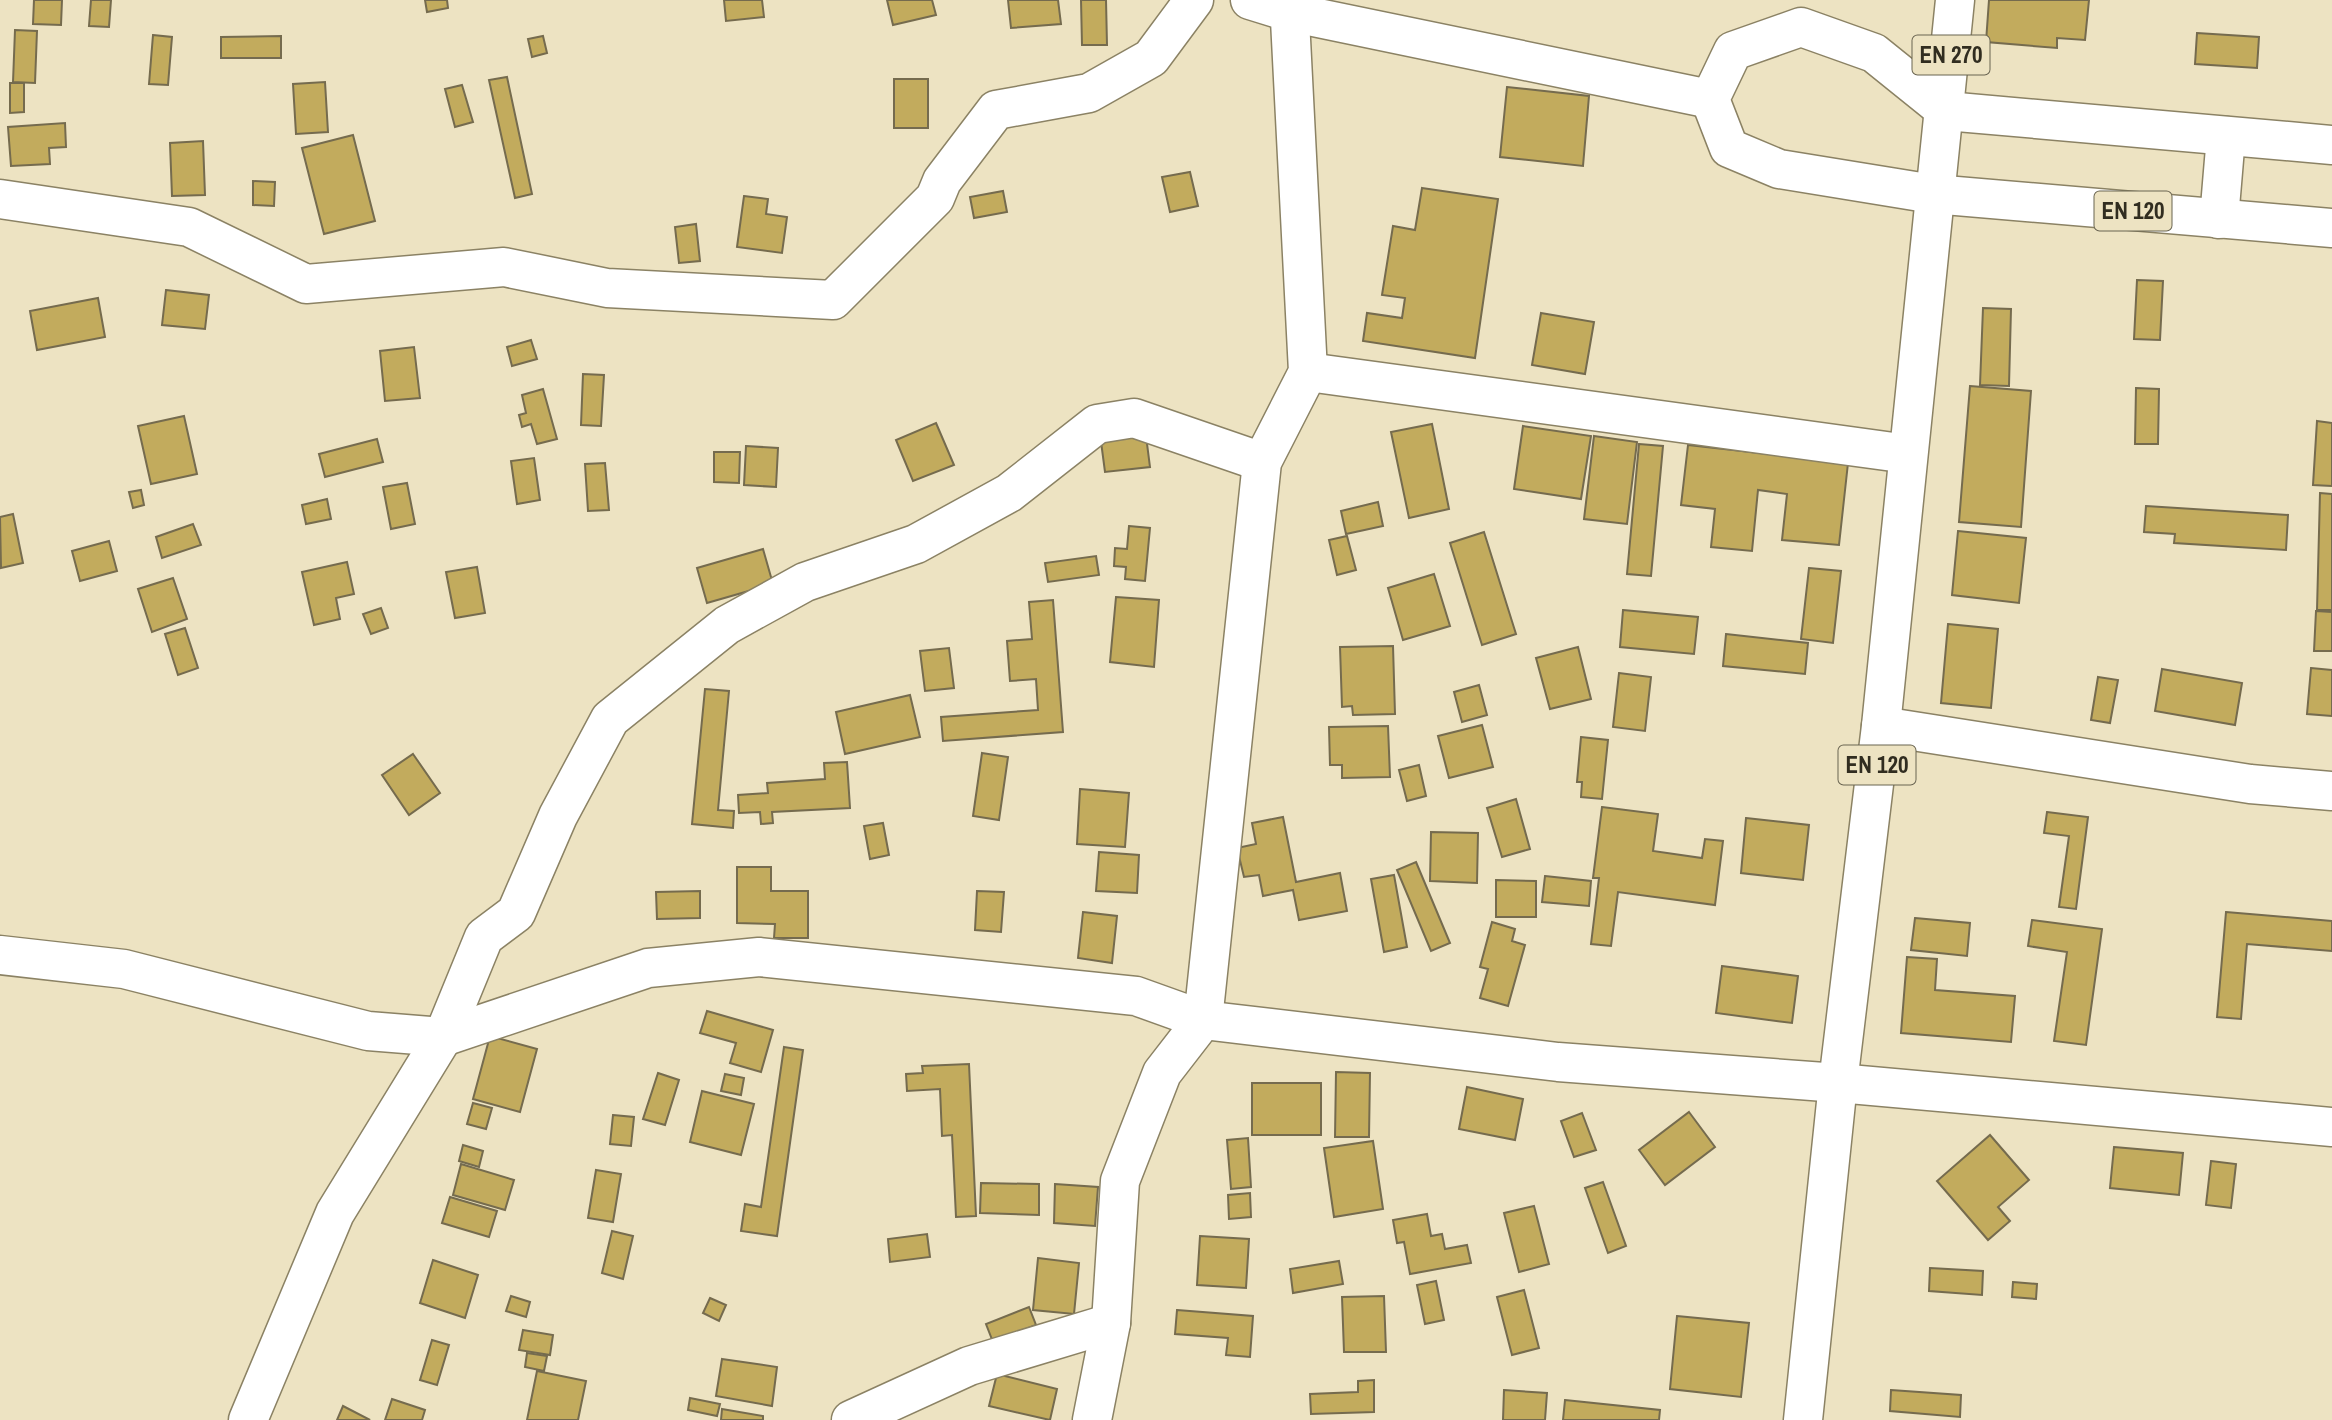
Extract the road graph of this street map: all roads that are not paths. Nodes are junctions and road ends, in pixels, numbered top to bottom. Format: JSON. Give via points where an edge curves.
{"nodes":[{"id":1,"x":1194,"y":0,"type":"edge"},
{"id":2,"x":1250,"y":0,"type":"edge"},
{"id":3,"x":1955,"y":0,"type":"edge"},
{"id":4,"x":1289,"y":6,"type":"edge"},
{"id":5,"x":1710,"y":99,"type":"junction"},
{"id":6,"x":1946,"y":111,"type":"junction"},
{"id":7,"x":2226,"y":136,"type":"junction"},
{"id":8,"x":2332,"y":145,"type":"edge"},
{"id":9,"x":1933,"y":194,"type":"junction"},
{"id":10,"x":0,"y":200,"type":"edge"},
{"id":11,"x":2219,"y":219,"type":"junction"},
{"id":12,"x":2332,"y":228,"type":"edge"},
{"id":13,"x":1308,"y":372,"type":"junction"},
{"id":14,"x":1908,"y":454,"type":"junction"},
{"id":15,"x":1262,"y":462,"type":"junction"},
{"id":16,"x":1881,"y":726,"type":"junction"},
{"id":17,"x":2332,"y":791,"type":"edge"},
{"id":18,"x":0,"y":955,"type":"edge"},
{"id":19,"x":1203,"y":1020,"type":"junction"},
{"id":20,"x":443,"y":1037,"type":"junction"},
{"id":21,"x":1838,"y":1083,"type":"junction"},
{"id":22,"x":2332,"y":1127,"type":"edge"},
{"id":23,"x":1111,"y":1323,"type":"junction"},
{"id":24,"x":248,"y":1420,"type":"edge"},
{"id":25,"x":851,"y":1420,"type":"edge"},
{"id":26,"x":1092,"y":1420,"type":"edge"},
{"id":27,"x":1803,"y":1420,"type":"edge"}],
"edges":[{"from":1,"to":10,"type":"street","via":[[1151,58],[1089,93],[996,110],[942,181],[935,198],[833,300],[607,288],[504,267],[306,284],[189,227]]},
{"from":2,"to":4,"type":"street"},
{"from":3,"to":6,"type":"street","number":"EN 270"},
{"from":4,"to":5,"type":"street"},
{"from":4,"to":13,"type":"street"},
{"from":5,"to":6,"type":"street","via":[[1733,51],[1801,27],[1874,53]]},
{"from":5,"to":9,"type":"street","via":[[1729,148],[1779,169]]},
{"from":6,"to":7,"type":"street"},
{"from":6,"to":9,"type":"street","number":"EN 120"},
{"from":7,"to":8,"type":"street"},
{"from":7,"to":11,"type":"street"},
{"from":9,"to":11,"type":"street","number":"EN 120"},
{"from":9,"to":14,"type":"street","number":"EN 120"},
{"from":11,"to":12,"type":"street","number":"EN 120"},
{"from":13,"to":14,"type":"street"},
{"from":13,"to":15,"type":"street"},
{"from":14,"to":16,"type":"street","number":"EN 120"},
{"from":15,"to":19,"type":"street"},
{"from":15,"to":20,"type":"street","via":[[1134,418],[1097,424],[1009,493],[916,544],[805,582],[727,625],[610,719],[558,816],[516,913],[484,937]]},
{"from":16,"to":17,"type":"street","via":[[2250,784]]},
{"from":16,"to":21,"type":"street","number":"EN 120"},
{"from":18,"to":20,"type":"street","via":[[124,969],[368,1031]]},
{"from":19,"to":20,"type":"street","via":[[1136,996],[759,957],[648,968]]},
{"from":19,"to":21,"type":"street","via":[[1558,1062]]},
{"from":19,"to":23,"type":"street","via":[[1162,1073],[1120,1181]]},
{"from":20,"to":24,"type":"street","via":[[335,1213]]},
{"from":21,"to":22,"type":"street"},
{"from":21,"to":27,"type":"street","number":"EN 120"},
{"from":23,"to":25,"type":"street","via":[[969,1366]]},
{"from":23,"to":26,"type":"street"}]}
